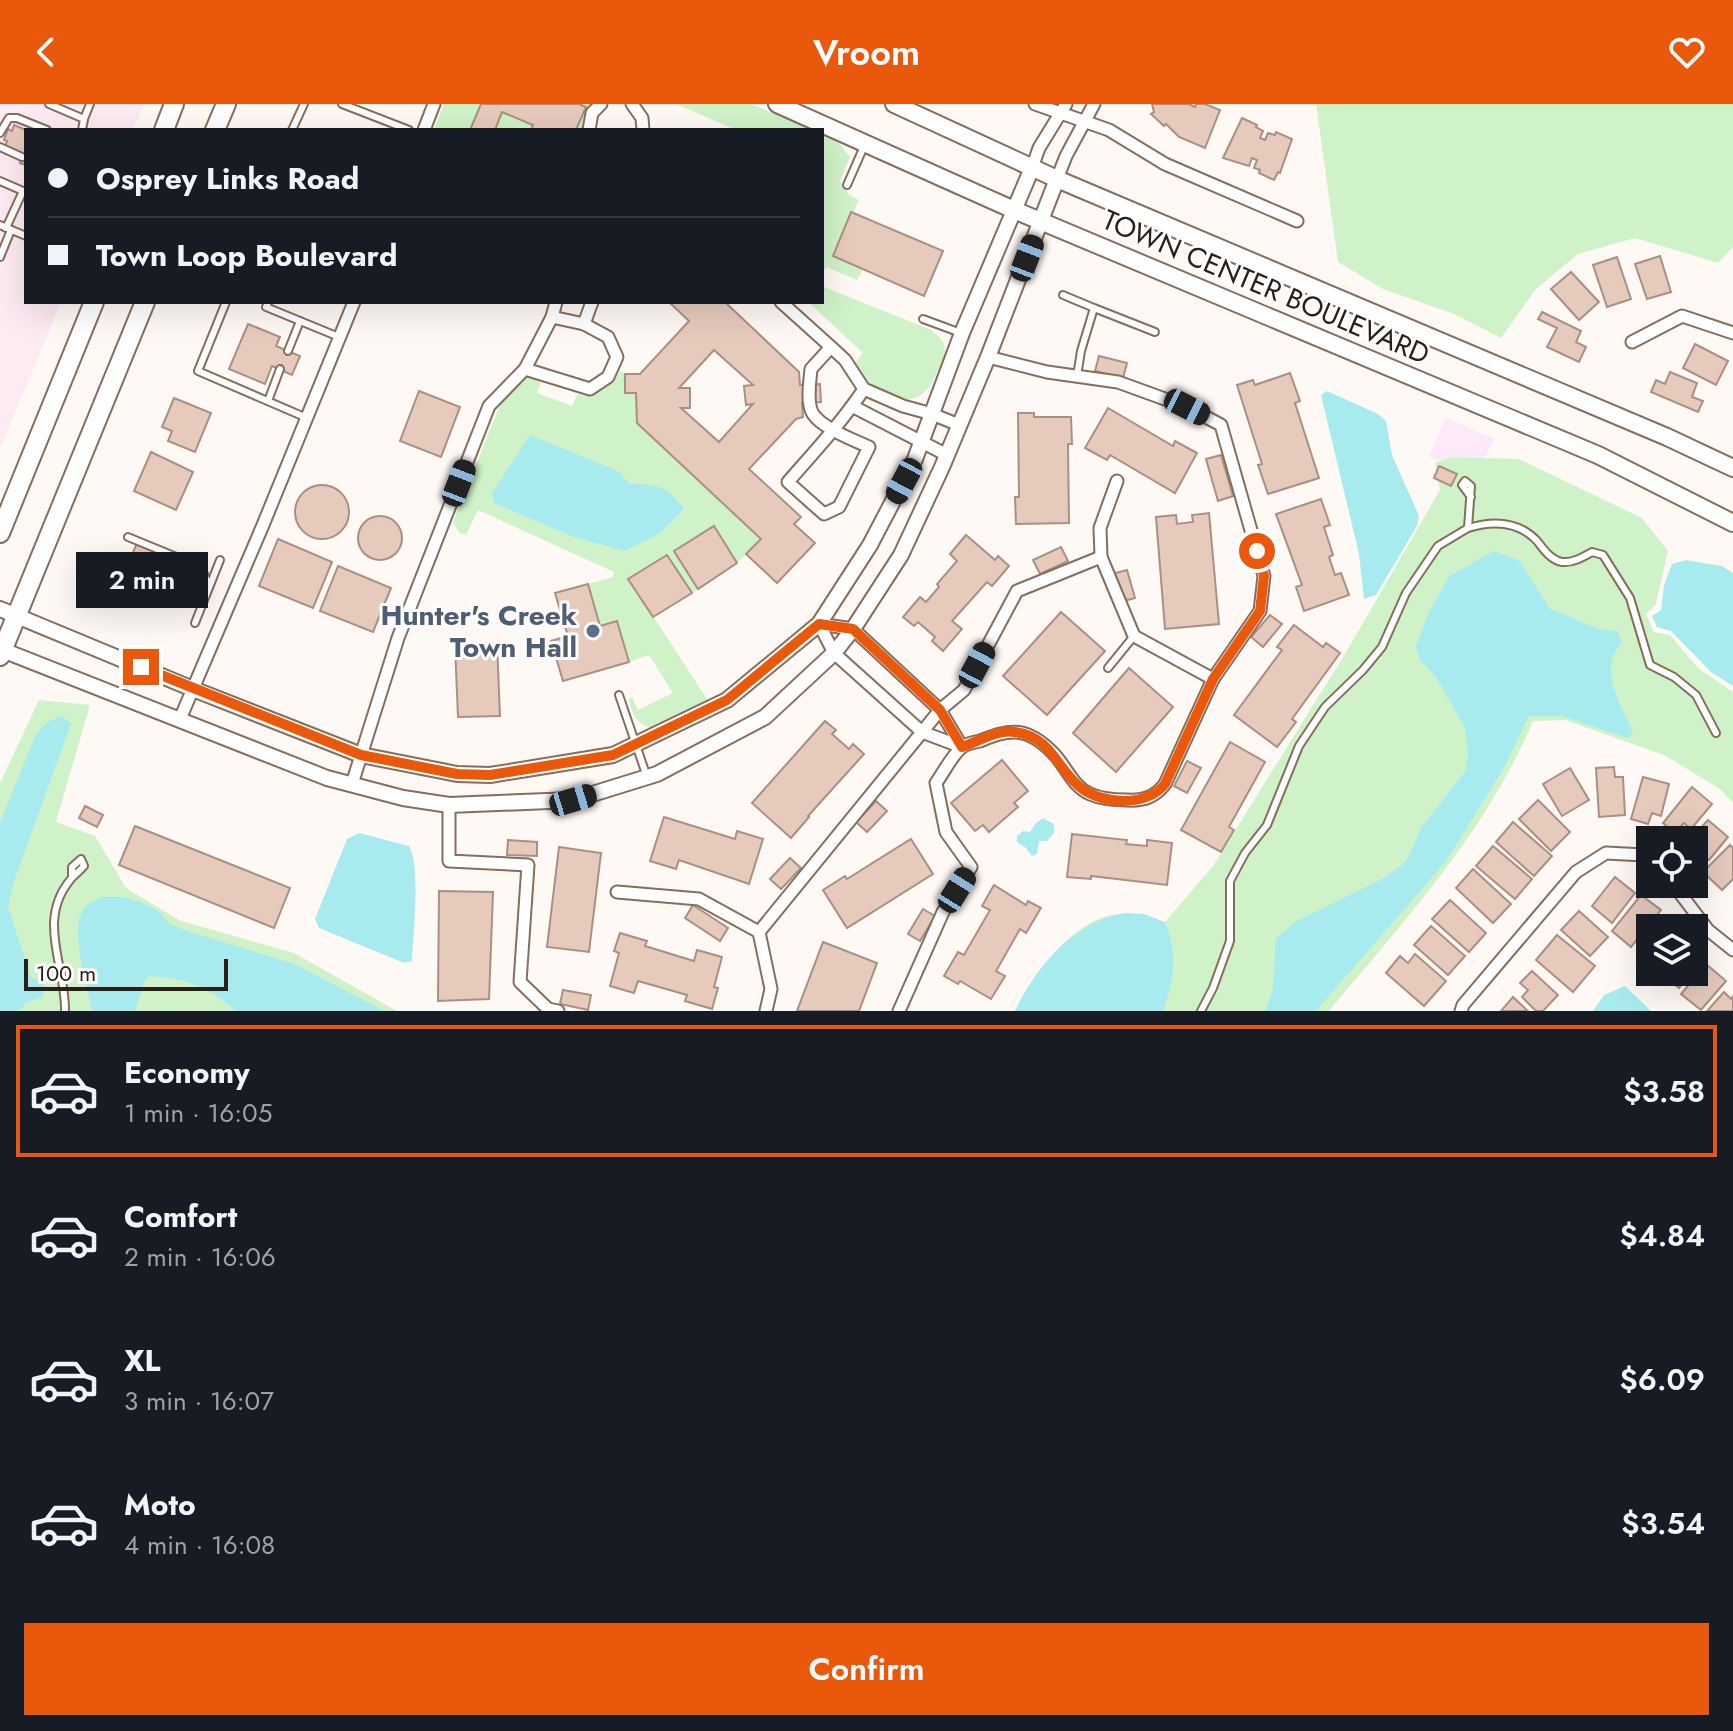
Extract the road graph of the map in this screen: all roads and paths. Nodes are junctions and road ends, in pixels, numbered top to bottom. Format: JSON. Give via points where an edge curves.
{"nodes":[{"id":1,"x":49,"y":104,"type":"edge"},
{"id":2,"x":90,"y":104,"type":"edge"},
{"id":3,"x":174,"y":104,"type":"edge"},
{"id":4,"x":226,"y":104,"type":"edge"},
{"id":5,"x":304,"y":104,"type":"edge"},
{"id":6,"x":434,"y":104,"type":"edge"},
{"id":7,"x":601,"y":104,"type":"edge"},
{"id":8,"x":632,"y":104,"type":"edge"},
{"id":9,"x":777,"y":104,"type":"edge"},
{"id":10,"x":894,"y":104,"type":"edge"},
{"id":11,"x":1035,"y":104,"type":"edge"},
{"id":12,"x":1094,"y":104,"type":"edge"},
{"id":13,"x":347,"y":105,"type":"edge"},
{"id":14,"x":1063,"y":109,"type":"edge"},
{"id":15,"x":84,"y":119,"type":"junction"},
{"id":16,"x":1084,"y":122,"type":"junction"},
{"id":17,"x":42,"y":128,"type":"edge"},
{"id":18,"x":82,"y":128,"type":"edge"},
{"id":19,"x":165,"y":128,"type":"edge"},
{"id":20,"x":216,"y":128,"type":"edge"},
{"id":21,"x":293,"y":128,"type":"edge"},
{"id":22,"x":404,"y":128,"type":"edge"},
{"id":23,"x":425,"y":128,"type":"edge"},
{"id":24,"x":589,"y":128,"type":"edge"},
{"id":25,"x":643,"y":128,"type":"edge"},
{"id":26,"x":0,"y":133,"type":"edge"},
{"id":27,"x":865,"y":144,"type":"junction"},
{"id":28,"x":0,"y":147,"type":"edge"},
{"id":29,"x":22,"y":157,"type":"dead end"},
{"id":30,"x":1032,"y":168,"type":"junction"},
{"id":31,"x":1057,"y":179,"type":"junction"},
{"id":32,"x":0,"y":181,"type":"edge"},
{"id":33,"x":847,"y":185,"type":"dead end"},
{"id":34,"x":24,"y":191,"type":"edge"},
{"id":35,"x":1014,"y":210,"type":"junction"},
{"id":36,"x":1042,"y":221,"type":"junction"},
{"id":37,"x":1297,"y":221,"type":"dead end"},
{"id":38,"x":6,"y":228,"type":"edge"},
{"id":39,"x":0,"y":257,"type":"edge"},
{"id":40,"x":1063,"y":295,"type":"dead end"},
{"id":41,"x":93,"y":304,"type":"edge"},
{"id":42,"x":144,"y":304,"type":"edge"},
{"id":43,"x":225,"y":304,"type":"edge"},
{"id":44,"x":267,"y":304,"type":"edge"},
{"id":45,"x":353,"y":304,"type":"edge"},
{"id":46,"x":555,"y":304,"type":"edge"},
{"id":47,"x":591,"y":304,"type":"edge"},
{"id":48,"x":783,"y":304,"type":"edge"},
{"id":49,"x":1094,"y":308,"type":"junction"},
{"id":50,"x":552,"y":317,"type":"junction"},
{"id":51,"x":923,"y":319,"type":"dead end"},
{"id":52,"x":300,"y":321,"type":"junction"},
{"id":53,"x":584,"y":324,"type":"junction"},
{"id":54,"x":1155,"y":332,"type":"dead end"},
{"id":55,"x":962,"y":333,"type":"junction"},
{"id":56,"x":1733,"y":333,"type":"edge"},
{"id":57,"x":340,"y":337,"type":"junction"},
{"id":58,"x":1632,"y":342,"type":"dead end"},
{"id":59,"x":831,"y":347,"type":"junction"},
{"id":60,"x":288,"y":351,"type":"dead end"},
{"id":61,"x":988,"y":357,"type":"junction"},
{"id":62,"x":280,"y":369,"type":"dead end"},
{"id":63,"x":525,"y":369,"type":"junction"},
{"id":64,"x":1077,"y":376,"type":"junction"},
{"id":65,"x":864,"y":389,"type":"junction"},
{"id":66,"x":268,"y":401,"type":"junction"},
{"id":67,"x":852,"y":406,"type":"junction"},
{"id":68,"x":932,"y":414,"type":"junction"},
{"id":69,"x":307,"y":418,"type":"junction"},
{"id":70,"x":959,"y":425,"type":"junction"},
{"id":71,"x":833,"y":429,"type":"junction"},
{"id":72,"x":921,"y":442,"type":"junction"},
{"id":73,"x":947,"y":455,"type":"junction"},
{"id":74,"x":1733,"y":468,"type":"edge"},
{"id":75,"x":1117,"y":481,"type":"dead end"},
{"id":76,"x":1471,"y":497,"type":"dead end"},
{"id":77,"x":1733,"y":523,"type":"edge"},
{"id":78,"x":1468,"y":528,"type":"junction"},
{"id":79,"x":0,"y":533,"type":"edge"},
{"id":80,"x":128,"y":537,"type":"dead end"},
{"id":81,"x":1101,"y":557,"type":"junction"},
{"id":82,"x":220,"y":560,"type":"dead end"},
{"id":83,"x":209,"y":586,"type":"junction"},
{"id":84,"x":8,"y":612,"type":"edge"},
{"id":85,"x":195,"y":623,"type":"dead end"},
{"id":86,"x":819,"y":624,"type":"junction"},
{"id":87,"x":853,"y":629,"type":"junction"},
{"id":88,"x":1134,"y":636,"type":"junction"},
{"id":89,"x":1,"y":651,"type":"edge"},
{"id":90,"x":834,"y":653,"type":"junction"},
{"id":91,"x":1108,"y":668,"type":"dead end"},
{"id":92,"x":1213,"y":679,"type":"junction"},
{"id":93,"x":193,"y":689,"type":"junction"},
{"id":94,"x":619,"y":695,"type":"dead end"},
{"id":95,"x":940,"y":710,"type":"junction"},
{"id":96,"x":180,"y":719,"type":"junction"},
{"id":97,"x":922,"y":732,"type":"junction"},
{"id":98,"x":1716,"y":733,"type":"dead end"},
{"id":99,"x":636,"y":744,"type":"junction"},
{"id":100,"x":962,"y":747,"type":"junction"},
{"id":101,"x":361,"y":755,"type":"junction"},
{"id":102,"x":647,"y":777,"type":"junction"},
{"id":103,"x":352,"y":784,"type":"junction"},
{"id":104,"x":449,"y":805,"type":"junction"},
{"id":105,"x":1636,"y":855,"type":"edge"},
{"id":106,"x":72,"y":877,"type":"dead end"},
{"id":107,"x":617,"y":892,"type":"dead end"},
{"id":108,"x":1684,"y":898,"type":"edge"},
{"id":109,"x":759,"y":932,"type":"junction"},
{"id":110,"x":1733,"y":950,"type":"edge"},
{"id":111,"x":65,"y":1011,"type":"edge"},
{"id":112,"x":558,"y":1011,"type":"edge"},
{"id":113,"x":766,"y":1011,"type":"edge"},
{"id":114,"x":899,"y":1011,"type":"edge"},
{"id":115,"x":1201,"y":1011,"type":"edge"},
{"id":116,"x":1461,"y":1011,"type":"edge"}],
"edges":[{"from":1,"to":15,"type":"lane"},
{"from":2,"to":15,"type":"lane"},
{"from":3,"to":19,"type":"highway"},
{"from":4,"to":20,"type":"highway"},
{"from":5,"to":21,"type":"lane"},
{"from":6,"to":23,"type":"street"},
{"from":7,"to":24,"type":"street","via":[[592,113]]},
{"from":8,"to":25,"type":"street"},
{"from":9,"to":27,"type":"main road","name":"TOWN CENTER BOULEVARD"},
{"from":10,"to":30,"type":"main road","name":"TOWN CENTER BOULEVARD"},
{"from":11,"to":14,"type":"street"},
{"from":12,"to":16,"type":"street"},
{"from":13,"to":22,"type":"lane"},
{"from":14,"to":16,"type":"street"},
{"from":14,"to":30,"type":"street"},
{"from":15,"to":18,"type":"lane"},
{"from":16,"to":31,"type":"street"},
{"from":16,"to":37,"type":"street"},
{"from":17,"to":26,"type":"lane","via":[[9,118]]},
{"from":27,"to":33,"type":"lane"},
{"from":27,"to":35,"type":"main road","name":"TOWN CENTER BOULEVARD"},
{"from":28,"to":29,"type":"lane"},
{"from":30,"to":31,"type":"main road","name":"TOWN CENTER BOULEVARD"},
{"from":30,"to":35,"type":"street"},
{"from":31,"to":36,"type":"street"},
{"from":31,"to":74,"type":"main road","name":"TOWN CENTER BOULEVARD"},
{"from":32,"to":34,"type":"lane"},
{"from":34,"to":38,"type":"lane"},
{"from":35,"to":36,"type":"main road","name":"TOWN CENTER BOULEVARD"},
{"from":35,"to":55,"type":"street"},
{"from":36,"to":61,"type":"street"},
{"from":36,"to":77,"type":"main road","name":"TOWN CENTER BOULEVARD","via":[[1598,455]]},
{"from":38,"to":39,"type":"lane"},
{"from":40,"to":49,"type":"lane"},
{"from":41,"to":79,"type":"highway"},
{"from":42,"to":84,"type":"highway"},
{"from":43,"to":66,"type":"lane","via":[[198,371]]},
{"from":44,"to":52,"type":"lane"},
{"from":45,"to":57,"type":"street"},
{"from":46,"to":50,"type":"street"},
{"from":47,"to":53,"type":"street"},
{"from":48,"to":59,"type":"street"},
{"from":49,"to":54,"type":"lane"},
{"from":49,"to":64,"type":"lane"},
{"from":50,"to":53,"type":"street"},
{"from":50,"to":63,"type":"street"},
{"from":51,"to":55,"type":"lane"},
{"from":52,"to":57,"type":"lane"},
{"from":52,"to":60,"type":"lane"},
{"from":53,"to":63,"type":"street","via":[[608,337],[617,357],[608,377],[590,389]]},
{"from":55,"to":68,"type":"street"},
{"from":56,"to":58,"type":"street","via":[[1682,316]]},
{"from":57,"to":69,"type":"street"},
{"from":59,"to":65,"type":"street"},
{"from":59,"to":71,"type":"street","via":[[811,369],[810,403],[813,414]]},
{"from":61,"to":64,"type":"street"},
{"from":61,"to":70,"type":"street"},
{"from":62,"to":66,"type":"lane"},
{"from":63,"to":101,"type":"street","via":[[489,406],[398,638]]},
{"from":64,"to":92,"type":"street","via":[[1118,382],[1221,425],[1264,576],[1260,611]]},
{"from":65,"to":67,"type":"street"},
{"from":65,"to":68,"type":"street"},
{"from":66,"to":69,"type":"lane"},
{"from":67,"to":71,"type":"street"},
{"from":67,"to":72,"type":"street"},
{"from":68,"to":70,"type":"street"},
{"from":68,"to":72,"type":"street"},
{"from":69,"to":93,"type":"street"},
{"from":70,"to":73,"type":"street"},
{"from":71,"to":71,"type":"street","via":[[788,482],[824,514],[839,507],[869,447]]},
{"from":72,"to":73,"type":"street"},
{"from":72,"to":86,"type":"street","via":[[870,545]]},
{"from":73,"to":87,"type":"street","via":[[901,555]]},
{"from":75,"to":81,"type":"street","via":[[1100,528]]},
{"from":76,"to":78,"type":"lane"},
{"from":78,"to":98,"type":"lane","via":[[1483,523],[1515,526],[1563,562],[1592,552],[1603,555],[1630,598],[1650,665],[1696,695]]},
{"from":78,"to":115,"type":"lane","via":[[1438,546],[1406,593],[1382,647],[1325,707],[1299,746],[1267,825],[1230,881],[1230,941]]},
{"from":80,"to":83,"type":"lane","via":[[201,567]]},
{"from":81,"to":88,"type":"street"},
{"from":81,"to":95,"type":"street","via":[[1017,591],[964,690]]},
{"from":82,"to":83,"type":"lane"},
{"from":83,"to":85,"type":"lane"},
{"from":84,"to":89,"type":"highway"},
{"from":84,"to":93,"type":"street"},
{"from":86,"to":87,"type":"street"},
{"from":86,"to":90,"type":"street"},
{"from":86,"to":99,"type":"street","via":[[727,700]]},
{"from":87,"to":90,"type":"street"},
{"from":87,"to":95,"type":"street"},
{"from":88,"to":91,"type":"lane"},
{"from":88,"to":92,"type":"street"},
{"from":89,"to":96,"type":"street"},
{"from":90,"to":97,"type":"street"},
{"from":90,"to":102,"type":"street","via":[[765,717]]},
{"from":92,"to":100,"type":"street","via":[[1165,784],[1147,799],[1091,794],[1032,736],[1004,731]]},
{"from":93,"to":96,"type":"street"},
{"from":93,"to":101,"type":"street"},
{"from":94,"to":99,"type":"lane"},
{"from":95,"to":97,"type":"street"},
{"from":95,"to":100,"type":"street"},
{"from":96,"to":103,"type":"street"},
{"from":97,"to":100,"type":"street"},
{"from":97,"to":109,"type":"street"},
{"from":99,"to":101,"type":"street","via":[[613,755],[490,775],[457,774]]},
{"from":99,"to":102,"type":"lane"},
{"from":100,"to":114,"type":"street","via":[[936,783],[946,832],[971,867],[943,912]]},
{"from":101,"to":103,"type":"street"},
{"from":102,"to":104,"type":"street","via":[[573,800]]},
{"from":103,"to":104,"type":"street"},
{"from":104,"to":112,"type":"street","via":[[449,861],[528,865],[520,982],[548,1009]]},
{"from":105,"to":116,"type":"street","via":[[1606,853],[1576,872]]},
{"from":106,"to":111,"type":"lane","via":[[57,904],[53,927]]},
{"from":107,"to":109,"type":"street","via":[[699,899]]},
{"from":108,"to":110,"type":"street","via":[[1708,930]]},
{"from":109,"to":113,"type":"street","via":[[771,989]]}]}
